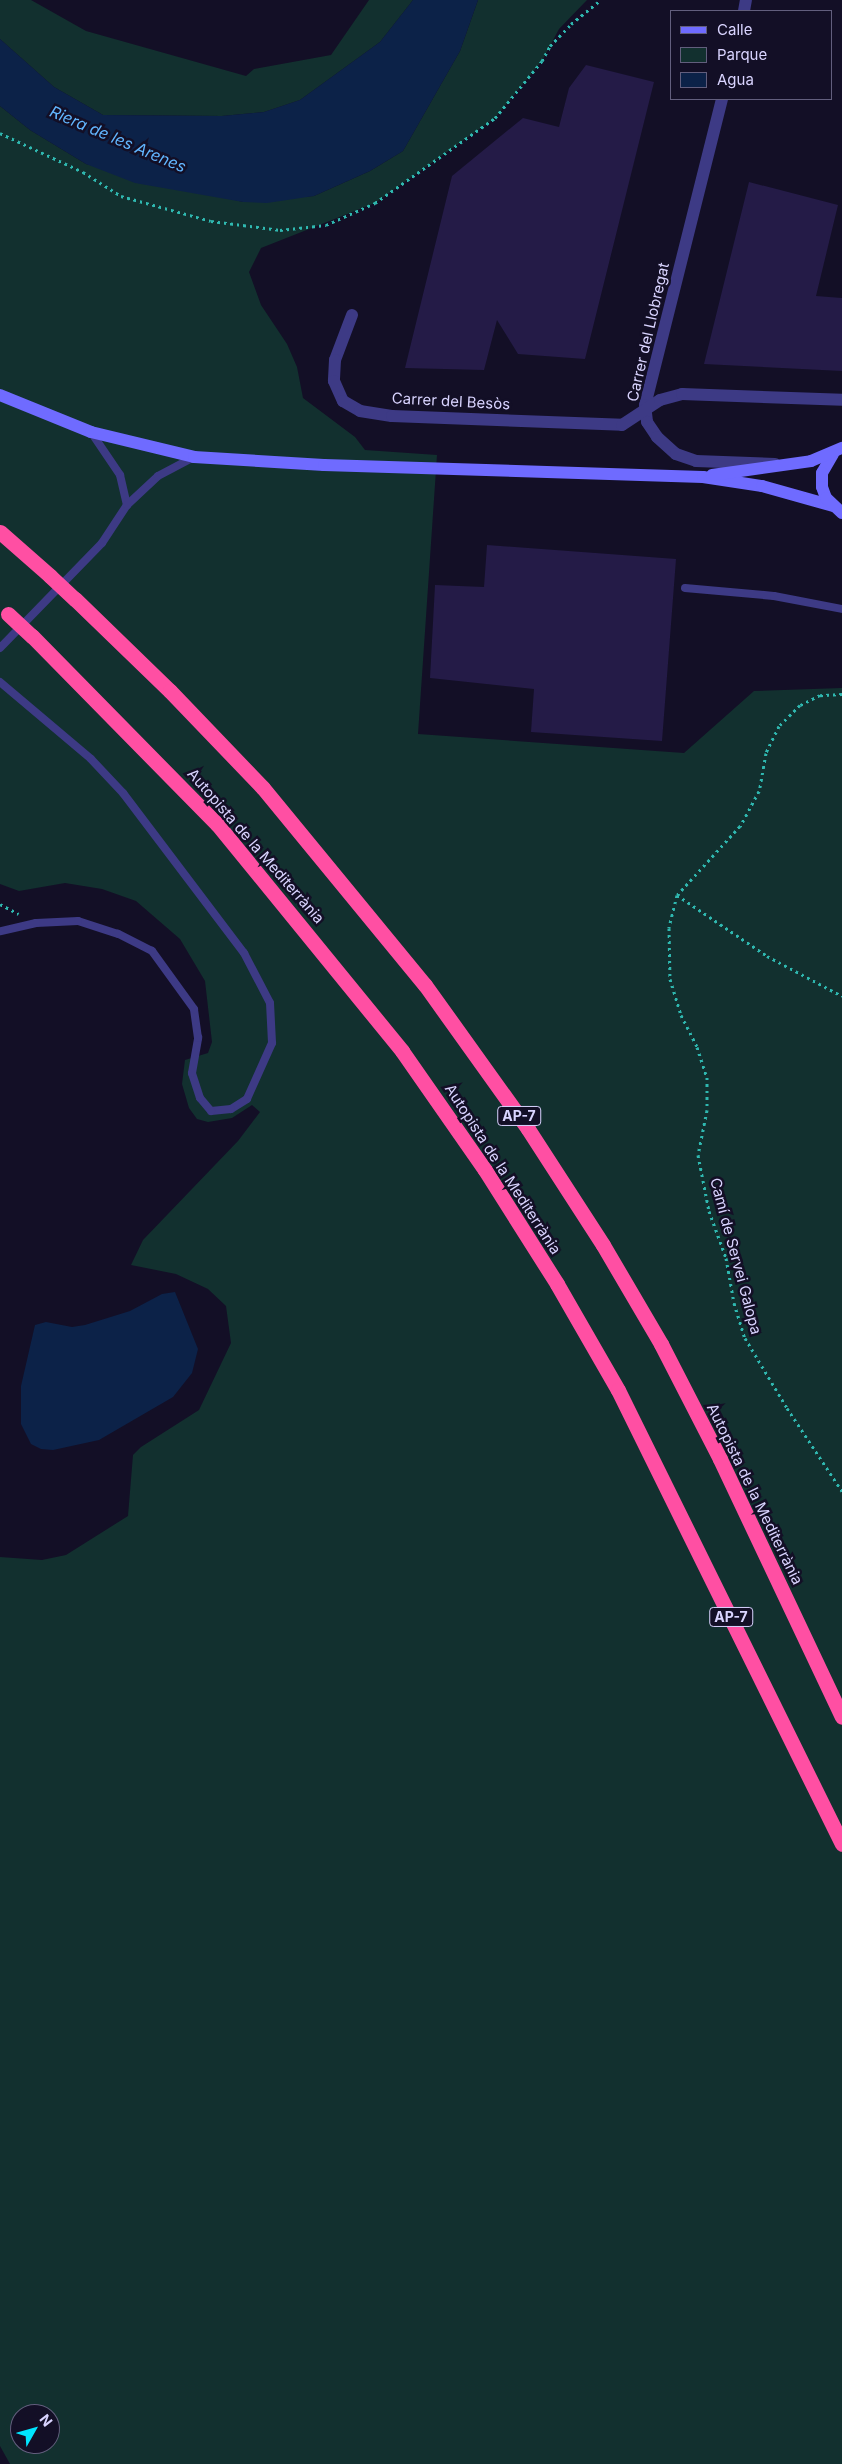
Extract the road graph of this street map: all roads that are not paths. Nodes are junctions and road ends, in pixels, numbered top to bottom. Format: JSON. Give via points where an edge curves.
{"nodes":[{"id":1,"x":722,"y":100,"type":"edge"},
{"id":2,"x":352,"y":315,"type":"dead end"},
{"id":3,"x":0,"y":395,"type":"edge"},
{"id":4,"x":842,"y":400,"type":"edge"},
{"id":5,"x":646,"y":409,"type":"junction"},
{"id":6,"x":91,"y":432,"type":"junction"},
{"id":7,"x":838,"y":451,"type":"edge"},
{"id":8,"x":194,"y":457,"type":"junction"},
{"id":9,"x":786,"y":465,"type":"junction"},
{"id":10,"x":702,"y":477,"type":"junction"},
{"id":11,"x":127,"y":505,"type":"junction"},
{"id":12,"x":837,"y":510,"type":"edge"},
{"id":13,"x":0,"y":532,"type":"edge"},
{"id":14,"x":685,"y":588,"type":"dead end"},
{"id":15,"x":842,"y":609,"type":"edge"},
{"id":16,"x":4,"y":611,"type":"edge"},
{"id":17,"x":0,"y":648,"type":"edge"},
{"id":18,"x":0,"y":682,"type":"edge"},
{"id":19,"x":0,"y":931,"type":"edge"},
{"id":20,"x":842,"y":1717,"type":"edge"},
{"id":21,"x":842,"y":1844,"type":"edge"}],
"edges":[{"from":1,"to":5,"type":"street","name":"Carrer del Llobregat"},
{"from":2,"to":5,"type":"street","name":"Carrer del Besòs","via":[[335,360],[334,381],[343,401],[360,411],[392,416],[622,425]]},
{"from":3,"to":6,"type":"main road"},
{"from":4,"to":5,"type":"street","name":"Carrer del Besòs","via":[[682,394],[660,400]]},
{"from":5,"to":9,"type":"street","name":"Carrer del Llobregat","via":[[647,422],[657,437],[676,454],[696,461]]},
{"from":6,"to":8,"type":"main road"},
{"from":6,"to":11,"type":"lane","via":[[120,475]]},
{"from":7,"to":9,"type":"main road"},
{"from":7,"to":12,"type":"main road","via":[[822,479],[826,498]]},
{"from":8,"to":10,"type":"main road","via":[[333,466]]},
{"from":8,"to":11,"type":"lane","via":[[158,476]]},
{"from":9,"to":10,"type":"main road"},
{"from":10,"to":12,"type":"main road","via":[[762,486]]},
{"from":11,"to":17,"type":"lane","via":[[102,543]]},
{"from":13,"to":20,"type":"highway","name":"Autopista de la Mediterrània","number":"AP-7","bridge":true,"via":[[170,691],[263,788],[425,985],[528,1129],[603,1245],[661,1344],[720,1459]]},
{"from":14,"to":15,"type":"lane","via":[[774,596]]},
{"from":16,"to":21,"type":"highway","name":"Autopista de la Mediterrània","number":"AP-7","bridge":true,"via":[[223,831],[402,1051],[485,1170],[557,1284],[618,1390]]},
{"from":18,"to":19,"type":"lane","via":[[91,759],[123,793],[244,953],[270,1003],[272,1043],[247,1099],[231,1109],[211,1111],[200,1098],[192,1073],[198,1038],[194,1009],[152,951],[118,934],[78,921],[36,923]]}]}
